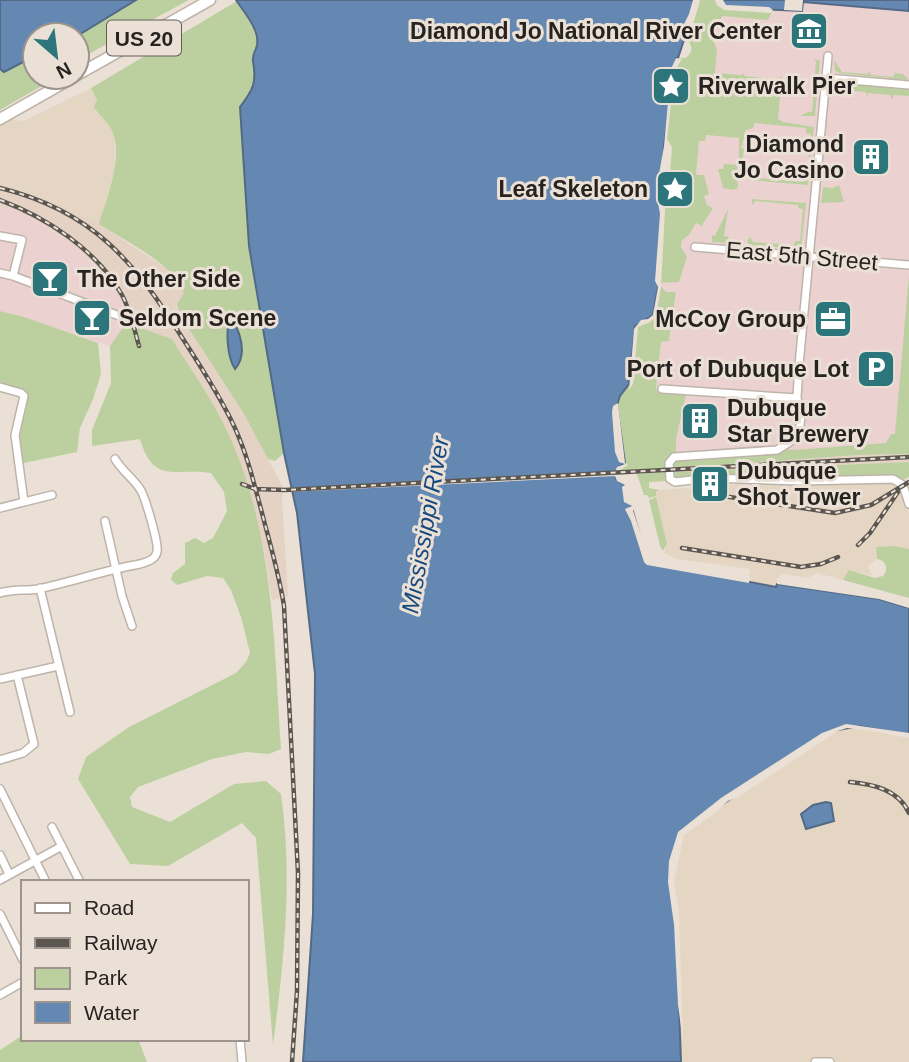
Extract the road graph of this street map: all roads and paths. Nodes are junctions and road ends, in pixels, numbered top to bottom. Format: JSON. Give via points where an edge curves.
{"nodes":[{"id":1,"x":210,"y":0,"type":"edge"},
{"id":2,"x":828,"y":56,"type":"dead end"},
{"id":3,"x":91,"y":67,"type":"edge"},
{"id":4,"x":827,"y":78,"type":"junction"},
{"id":5,"x":909,"y":85,"type":"edge"},
{"id":6,"x":49,"y":91,"type":"edge"},
{"id":7,"x":0,"y":119,"type":"edge"},
{"id":8,"x":0,"y":236,"type":"edge"},
{"id":9,"x":695,"y":247,"type":"dead end"},
{"id":10,"x":808,"y":256,"type":"junction"},
{"id":11,"x":909,"y":265,"type":"edge"},
{"id":12,"x":0,"y":273,"type":"edge"},
{"id":13,"x":13,"y":276,"type":"junction"},
{"id":14,"x":122,"y":317,"type":"dead end"},
{"id":15,"x":0,"y":387,"type":"edge"},
{"id":16,"x":662,"y":389,"type":"dead end"},
{"id":17,"x":797,"y":398,"type":"junction"},
{"id":18,"x":116,"y":459,"type":"dead end"},
{"id":19,"x":52,"y":495,"type":"dead end"},
{"id":20,"x":24,"y":502,"type":"junction"},
{"id":21,"x":909,"y":503,"type":"edge"},
{"id":22,"x":0,"y":508,"type":"edge"},
{"id":23,"x":105,"y":521,"type":"dead end"},
{"id":24,"x":117,"y":568,"type":"junction"},
{"id":25,"x":40,"y":588,"type":"junction"},
{"id":26,"x":0,"y":593,"type":"edge"},
{"id":27,"x":132,"y":626,"type":"dead end"},
{"id":28,"x":58,"y":666,"type":"junction"},
{"id":29,"x":17,"y":675,"type":"junction"},
{"id":30,"x":0,"y":680,"type":"edge"},
{"id":31,"x":70,"y":712,"type":"dead end"},
{"id":32,"x":0,"y":760,"type":"edge"},
{"id":33,"x":0,"y":789,"type":"edge"},
{"id":34,"x":52,"y":827,"type":"dead end"},
{"id":35,"x":62,"y":846,"type":"junction"},
{"id":36,"x":0,"y":855,"type":"edge"},
{"id":37,"x":35,"y":859,"type":"junction"},
{"id":38,"x":9,"y":874,"type":"junction"},
{"id":39,"x":0,"y":880,"type":"edge"},
{"id":40,"x":45,"y":880,"type":"edge"},
{"id":41,"x":79,"y":880,"type":"edge"},
{"id":42,"x":0,"y":914,"type":"edge"},
{"id":43,"x":21,"y":956,"type":"edge"},
{"id":44,"x":21,"y":983,"type":"edge"},
{"id":45,"x":0,"y":995,"type":"edge"},
{"id":46,"x":240,"y":1041,"type":"edge"},
{"id":47,"x":242,"y":1062,"type":"edge"},
{"id":48,"x":815,"y":1062,"type":"edge"},
{"id":49,"x":830,"y":1062,"type":"edge"}],
"edges":[{"from":1,"to":3,"type":"highway","number":"US 20"},
{"from":2,"to":4,"type":"street"},
{"from":4,"to":5,"type":"street"},
{"from":4,"to":10,"type":"street"},
{"from":6,"to":7,"type":"highway","number":"US 20"},
{"from":8,"to":13,"type":"street","via":[[22,240]]},
{"from":9,"to":10,"type":"street","name":"East 5th Street"},
{"from":10,"to":11,"type":"street","name":"East 5th Street"},
{"from":10,"to":17,"type":"street"},
{"from":12,"to":13,"type":"street"},
{"from":13,"to":14,"type":"street"},
{"from":15,"to":20,"type":"street","via":[[24,397],[15,435]]},
{"from":16,"to":17,"type":"street"},
{"from":17,"to":21,"type":"street","via":[[801,417],[793,440],[777,450],[672,459],[670,479],[893,479],[904,487]]},
{"from":18,"to":24,"type":"street","via":[[142,491],[157,552],[150,561]]},
{"from":19,"to":20,"type":"street"},
{"from":20,"to":22,"type":"street"},
{"from":23,"to":24,"type":"street"},
{"from":24,"to":25,"type":"street"},
{"from":24,"to":27,"type":"street"},
{"from":25,"to":26,"type":"street"},
{"from":25,"to":28,"type":"street"},
{"from":28,"to":29,"type":"street"},
{"from":28,"to":31,"type":"street"},
{"from":29,"to":30,"type":"street"},
{"from":29,"to":32,"type":"street","via":[[34,744]]},
{"from":33,"to":37,"type":"street"},
{"from":34,"to":35,"type":"street"},
{"from":35,"to":37,"type":"street"},
{"from":35,"to":41,"type":"street"},
{"from":36,"to":38,"type":"street"},
{"from":37,"to":38,"type":"street"},
{"from":37,"to":40,"type":"street"},
{"from":38,"to":39,"type":"street"},
{"from":42,"to":43,"type":"street"},
{"from":44,"to":45,"type":"street"},
{"from":46,"to":47,"type":"street"},
{"from":48,"to":49,"type":"street"}]}
